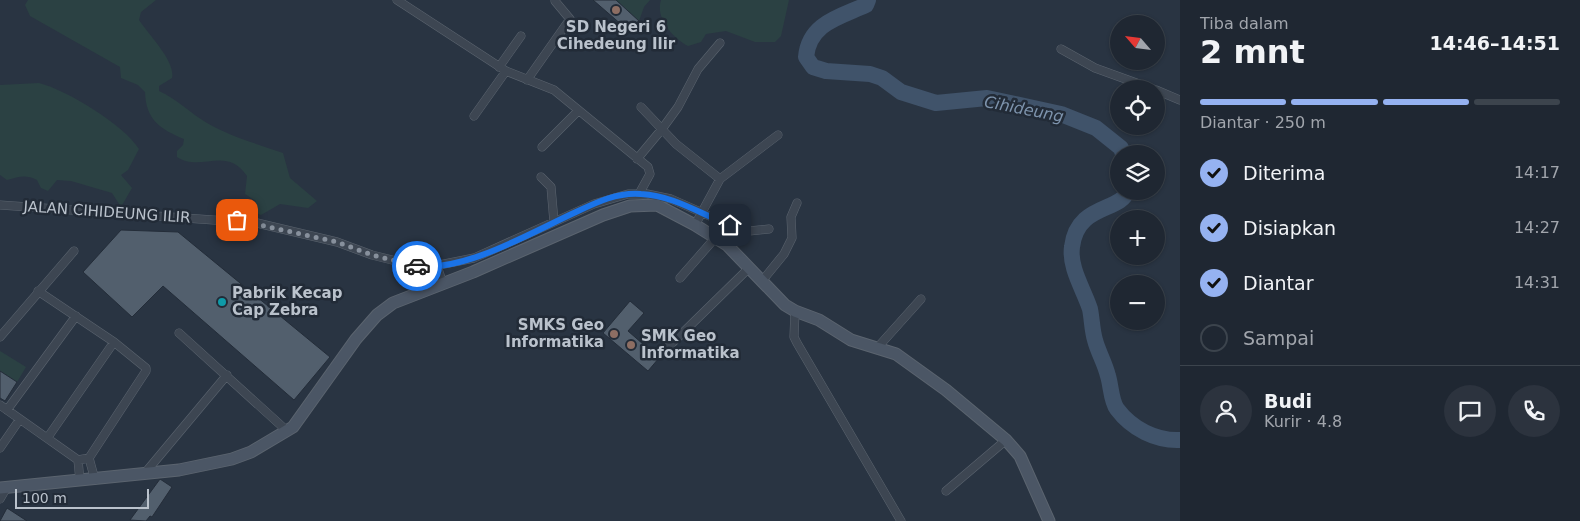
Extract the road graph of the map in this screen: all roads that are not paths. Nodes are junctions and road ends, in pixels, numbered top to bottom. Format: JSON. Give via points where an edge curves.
{"nodes":[{"id":1,"x":397,"y":0,"type":"edge"},
{"id":2,"x":555,"y":1,"type":"edge"},
{"id":3,"x":521,"y":36,"type":"dead end"},
{"id":4,"x":720,"y":43,"type":"dead end"},
{"id":5,"x":1061,"y":49,"type":"dead end"},
{"id":6,"x":499,"y":67,"type":"junction"},
{"id":7,"x":506,"y":72,"type":"junction"},
{"id":8,"x":527,"y":80,"type":"junction"},
{"id":9,"x":1129,"y":80,"type":"edge"},
{"id":10,"x":1165,"y":93,"type":"edge"},
{"id":11,"x":1180,"y":100,"type":"edge"},
{"id":12,"x":640,"y":106,"type":"dead end"},
{"id":13,"x":578,"y":111,"type":"junction"},
{"id":14,"x":474,"y":116,"type":"dead end"},
{"id":15,"x":662,"y":129,"type":"junction"},
{"id":16,"x":778,"y":135,"type":"dead end"},
{"id":17,"x":542,"y":148,"type":"dead end"},
{"id":18,"x":637,"y":159,"type":"junction"},
{"id":19,"x":541,"y":177,"type":"dead end"},
{"id":20,"x":720,"y":179,"type":"junction"},
{"id":21,"x":639,"y":194,"type":"junction"},
{"id":22,"x":797,"y":203,"type":"dead end"},
{"id":23,"x":0,"y":205,"type":"edge"},
{"id":24,"x":698,"y":218,"type":"junction"},
{"id":25,"x":554,"y":222,"type":"junction"},
{"id":26,"x":769,"y":229,"type":"dead end"},
{"id":27,"x":715,"y":238,"type":"junction"},
{"id":28,"x":74,"y":251,"type":"dead end"},
{"id":29,"x":437,"y":266,"type":"junction"},
{"id":30,"x":749,"y":268,"type":"junction"},
{"id":31,"x":680,"y":278,"type":"dead end"},
{"id":32,"x":762,"y":281,"type":"junction"},
{"id":33,"x":443,"y":284,"type":"junction"},
{"id":34,"x":38,"y":291,"type":"junction"},
{"id":35,"x":922,"y":299,"type":"dead end"},
{"id":36,"x":76,"y":316,"type":"junction"},
{"id":37,"x":795,"y":316,"type":"junction"},
{"id":38,"x":179,"y":333,"type":"dead end"},
{"id":39,"x":0,"y":337,"type":"edge"},
{"id":40,"x":114,"y":342,"type":"junction"},
{"id":41,"x":878,"y":347,"type":"junction"},
{"id":42,"x":663,"y":352,"type":"dead end"},
{"id":43,"x":227,"y":375,"type":"junction"},
{"id":44,"x":4,"y":407,"type":"edge"},
{"id":45,"x":20,"y":419,"type":"junction"},
{"id":46,"x":286,"y":430,"type":"junction"},
{"id":47,"x":48,"y":437,"type":"junction"},
{"id":48,"x":1006,"y":440,"type":"junction"},
{"id":49,"x":0,"y":448,"type":"edge"},
{"id":50,"x":89,"y":458,"type":"junction"},
{"id":51,"x":78,"y":460,"type":"junction"},
{"id":52,"x":145,"y":473,"type":"junction"},
{"id":53,"x":95,"y":480,"type":"junction"},
{"id":54,"x":80,"y":482,"type":"junction"},
{"id":55,"x":4,"y":488,"type":"edge"},
{"id":56,"x":946,"y":491,"type":"dead end"},
{"id":57,"x":0,"y":499,"type":"edge"},
{"id":58,"x":901,"y":521,"type":"edge"},
{"id":59,"x":1049,"y":521,"type":"edge"}],
"edges":[{"from":1,"to":6,"type":"street"},
{"from":2,"to":8,"type":"street","via":[[570,19]]},
{"from":3,"to":6,"type":"street"},
{"from":4,"to":15,"type":"street","via":[[698,69]]},
{"from":5,"to":9,"type":"street","via":[[1095,68]]},
{"from":6,"to":7,"type":"street"},
{"from":7,"to":8,"type":"street"},
{"from":7,"to":14,"type":"street"},
{"from":8,"to":13,"type":"street","via":[[554,90]]},
{"from":10,"to":11,"type":"street"},
{"from":12,"to":15,"type":"street"},
{"from":13,"to":17,"type":"street"},
{"from":13,"to":18,"type":"street"},
{"from":15,"to":18,"type":"street"},
{"from":15,"to":20,"type":"street"},
{"from":16,"to":20,"type":"street"},
{"from":18,"to":21,"type":"street","via":[[650,170]]},
{"from":19,"to":25,"type":"street","via":[[551,187]]},
{"from":20,"to":24,"type":"street"},
{"from":21,"to":24,"type":"street","name":"JALAN CIHIDEUNG ILIR","via":[[671,199]]},
{"from":21,"to":25,"type":"street","name":"JALAN CIHIDEUNG ILIR","via":[[605,200]]},
{"from":22,"to":32,"type":"street","via":[[791,217],[792,238],[784,254]]},
{"from":23,"to":29,"type":"street","name":"JALAN CIHIDEUNG ILIR","via":[[250,222],[337,242],[408,264]]},
{"from":24,"to":26,"type":"street","name":"JALAN CIHIDEUNG ILIR","via":[[750,231]]},
{"from":24,"to":27,"type":"main road"},
{"from":24,"to":33,"type":"main road","via":[[657,205],[630,206]]},
{"from":25,"to":29,"type":"street","name":"JALAN CIHIDEUNG ILIR","via":[[474,258]]},
{"from":27,"to":30,"type":"main road","via":[[727,245]]},
{"from":27,"to":31,"type":"street"},
{"from":28,"to":34,"type":"street"},
{"from":29,"to":33,"type":"street"},
{"from":30,"to":32,"type":"main road"},
{"from":30,"to":42,"type":"street"},
{"from":32,"to":37,"type":"main road"},
{"from":33,"to":46,"type":"main road","via":[[401,299],[377,316],[356,339],[293,427]]},
{"from":34,"to":36,"type":"street"},
{"from":34,"to":39,"type":"street"},
{"from":35,"to":41,"type":"street"},
{"from":36,"to":40,"type":"street"},
{"from":36,"to":44,"type":"street"},
{"from":37,"to":41,"type":"main road","via":[[820,320],[851,340]]},
{"from":37,"to":58,"type":"street","via":[[794,336]]},
{"from":38,"to":43,"type":"street"},
{"from":40,"to":47,"type":"street"},
{"from":40,"to":50,"type":"street","via":[[143,364],[146,371]]},
{"from":41,"to":48,"type":"main road","via":[[909,362]]},
{"from":43,"to":46,"type":"street"},
{"from":43,"to":52,"type":"street"},
{"from":44,"to":45,"type":"street"},
{"from":45,"to":47,"type":"street"},
{"from":45,"to":49,"type":"street"},
{"from":46,"to":52,"type":"main road","via":[[269,443],[232,459]]},
{"from":47,"to":51,"type":"street"},
{"from":48,"to":56,"type":"street"},
{"from":48,"to":59,"type":"main road","via":[[1020,456]]},
{"from":50,"to":51,"type":"street"},
{"from":50,"to":53,"type":"street"},
{"from":51,"to":54,"type":"street"},
{"from":52,"to":53,"type":"main road"},
{"from":53,"to":54,"type":"main road"},
{"from":54,"to":55,"type":"main road"},
{"from":55,"to":57,"type":"street"}]}
